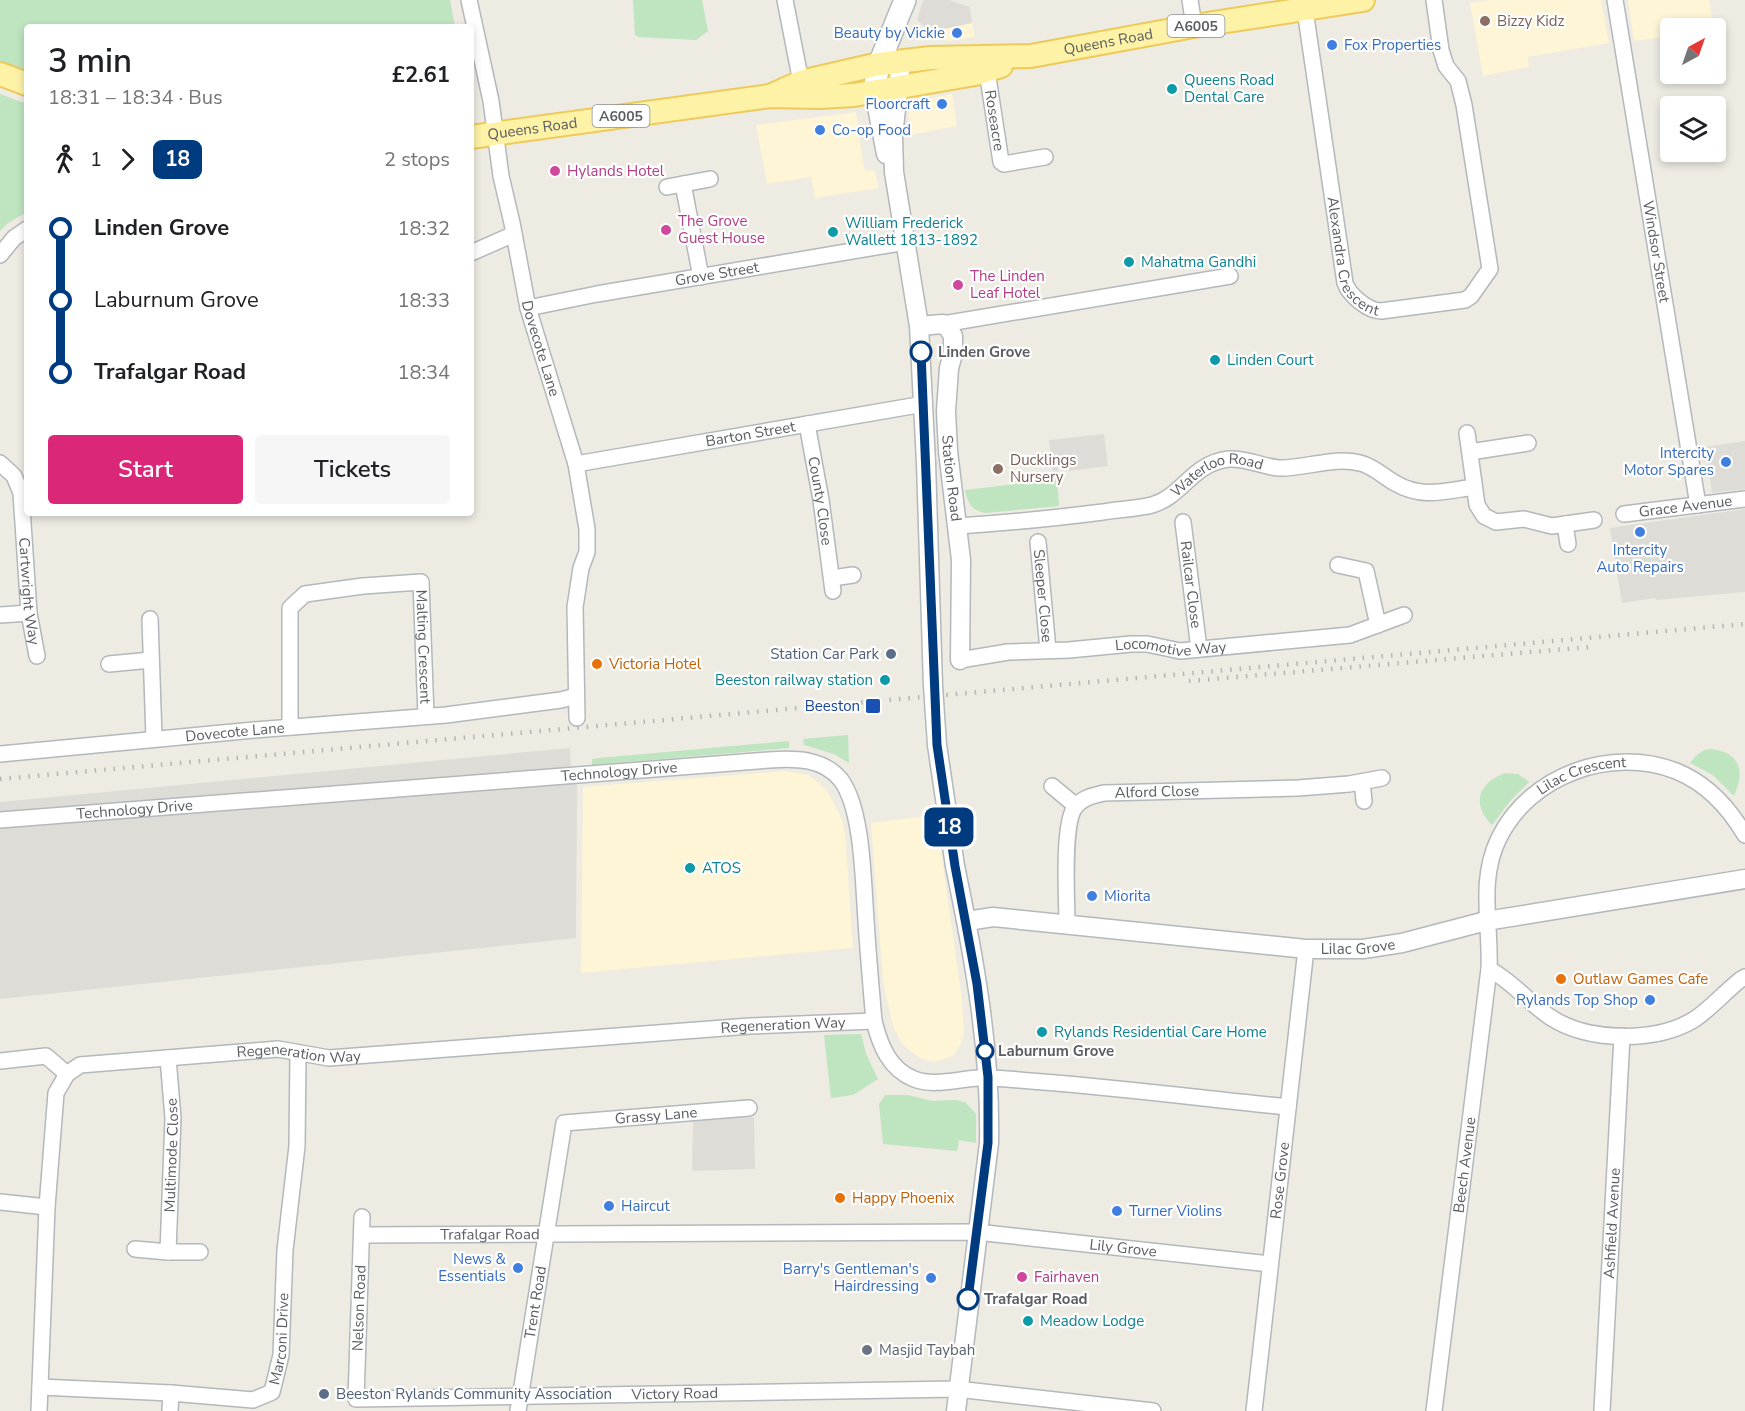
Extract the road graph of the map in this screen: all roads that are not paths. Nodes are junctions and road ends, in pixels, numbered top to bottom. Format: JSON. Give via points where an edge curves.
{"nodes":[{"id":1,"x":469,"y":0,"type":"edge"},
{"id":2,"x":785,"y":0,"type":"edge"},
{"id":3,"x":906,"y":0,"type":"edge"},
{"id":4,"x":1190,"y":0,"type":"edge"},
{"id":5,"x":1357,"y":0,"type":"edge"},
{"id":6,"x":1434,"y":0,"type":"edge"},
{"id":7,"x":1615,"y":0,"type":"edge"},
{"id":8,"x":1305,"y":10,"type":"junction"},
{"id":9,"x":1194,"y":26,"type":"junction"},
{"id":10,"x":1030,"y":56,"type":"junction"},
{"id":11,"x":890,"y":62,"type":"junction"},
{"id":12,"x":987,"y":70,"type":"junction"},
{"id":13,"x":0,"y":74,"type":"edge"},
{"id":14,"x":801,"y":82,"type":"junction"},
{"id":15,"x":24,"y":83,"type":"edge"},
{"id":16,"x":897,"y":88,"type":"junction"},
{"id":17,"x":874,"y":92,"type":"junction"},
{"id":18,"x":770,"y":96,"type":"junction"},
{"id":19,"x":495,"y":134,"type":"junction"},
{"id":20,"x":474,"y":137,"type":"edge"},
{"id":21,"x":1045,"y":157,"type":"dead end"},
{"id":22,"x":894,"y":172,"type":"junction"},
{"id":23,"x":710,"y":179,"type":"dead end"},
{"id":24,"x":683,"y":184,"type":"junction"},
{"id":25,"x":667,"y":187,"type":"dead end"},
{"id":26,"x":24,"y":231,"type":"edge"},
{"id":27,"x":514,"y":234,"type":"junction"},
{"id":28,"x":906,"y":242,"type":"junction"},
{"id":29,"x":474,"y":252,"type":"edge"},
{"id":30,"x":0,"y":255,"type":"edge"},
{"id":31,"x":1230,"y":276,"type":"dead end"},
{"id":32,"x":701,"y":277,"type":"junction"},
{"id":33,"x":528,"y":308,"type":"junction"},
{"id":34,"x":943,"y":324,"type":"junction"},
{"id":35,"x":919,"y":326,"type":"junction"},
{"id":36,"x":924,"y":404,"type":"junction"},
{"id":37,"x":807,"y":424,"type":"junction"},
{"id":38,"x":1467,"y":433,"type":"dead end"},
{"id":39,"x":1528,"y":443,"type":"dead end"},
{"id":40,"x":1470,"y":452,"type":"junction"},
{"id":41,"x":0,"y":464,"type":"edge"},
{"id":42,"x":576,"y":464,"type":"junction"},
{"id":43,"x":1474,"y":487,"type":"junction"},
{"id":44,"x":1745,"y":499,"type":"edge"},
{"id":45,"x":1698,"y":505,"type":"junction"},
{"id":46,"x":1624,"y":514,"type":"dead end"},
{"id":47,"x":1594,"y":520,"type":"dead end"},
{"id":48,"x":1184,"y":522,"type":"dead end"},
{"id":49,"x":1565,"y":524,"type":"junction"},
{"id":50,"x":958,"y":526,"type":"junction"},
{"id":51,"x":1038,"y":542,"type":"dead end"},
{"id":52,"x":1568,"y":544,"type":"dead end"},
{"id":53,"x":1338,"y":565,"type":"dead end"},
{"id":54,"x":853,"y":575,"type":"dead end"},
{"id":55,"x":29,"y":613,"type":"junction"},
{"id":56,"x":0,"y":615,"type":"edge"},
{"id":57,"x":1404,"y":615,"type":"dead end"},
{"id":58,"x":150,"y":619,"type":"dead end"},
{"id":59,"x":1378,"y":625,"type":"junction"},
{"id":60,"x":1199,"y":649,"type":"junction"},
{"id":61,"x":1048,"y":650,"type":"junction"},
{"id":62,"x":37,"y":656,"type":"dead end"},
{"id":63,"x":152,"y":660,"type":"junction"},
{"id":64,"x":960,"y":660,"type":"joint"},
{"id":65,"x":109,"y":664,"type":"dead end"},
{"id":66,"x":576,"y":696,"type":"junction"},
{"id":67,"x":426,"y":716,"type":"junction"},
{"id":68,"x":577,"y":718,"type":"dead end"},
{"id":69,"x":291,"y":727,"type":"junction"},
{"id":70,"x":154,"y":738,"type":"junction"},
{"id":71,"x":0,"y":754,"type":"edge"},
{"id":72,"x":1382,"y":778,"type":"dead end"},
{"id":73,"x":1362,"y":782,"type":"junction"},
{"id":74,"x":1052,"y":786,"type":"dead end"},
{"id":75,"x":1364,"y":801,"type":"dead end"},
{"id":76,"x":1076,"y":806,"type":"junction"},
{"id":77,"x":0,"y":820,"type":"edge"},
{"id":78,"x":1745,"y":836,"type":"edge"},
{"id":79,"x":1745,"y":879,"type":"edge"},
{"id":80,"x":967,"y":921,"type":"junction"},
{"id":81,"x":1486,"y":921,"type":"junction"},
{"id":82,"x":1067,"y":924,"type":"junction"},
{"id":83,"x":1306,"y":949,"type":"junction"},
{"id":84,"x":1489,"y":969,"type":"junction"},
{"id":85,"x":1745,"y":977,"type":"edge"},
{"id":86,"x":874,"y":1021,"type":"junction"},
{"id":87,"x":1622,"y":1036,"type":"junction"},
{"id":88,"x":298,"y":1053,"type":"junction"},
{"id":89,"x":168,"y":1058,"type":"junction"},
{"id":90,"x":0,"y":1061,"type":"edge"},
{"id":91,"x":67,"y":1074,"type":"junction"},
{"id":92,"x":988,"y":1077,"type":"junction"},
{"id":93,"x":749,"y":1107,"type":"dead end"},
{"id":94,"x":1288,"y":1107,"type":"junction"},
{"id":95,"x":564,"y":1123,"type":"joint"},
{"id":96,"x":0,"y":1202,"type":"edge"},
{"id":97,"x":47,"y":1207,"type":"junction"},
{"id":98,"x":362,"y":1217,"type":"dead end"},
{"id":99,"x":976,"y":1232,"type":"junction"},
{"id":100,"x":547,"y":1233,"type":"junction"},
{"id":101,"x":362,"y":1235,"type":"junction"},
{"id":102,"x":135,"y":1249,"type":"dead end"},
{"id":103,"x":168,"y":1252,"type":"junction"},
{"id":104,"x":200,"y":1252,"type":"dead end"},
{"id":105,"x":1270,"y":1264,"type":"junction"},
{"id":106,"x":40,"y":1387,"type":"junction"},
{"id":107,"x":957,"y":1389,"type":"junction"},
{"id":108,"x":171,"y":1393,"type":"junction"},
{"id":109,"x":356,"y":1399,"type":"joint"},
{"id":110,"x":519,"y":1404,"type":"edge"},
{"id":111,"x":39,"y":1411,"type":"edge"},
{"id":112,"x":170,"y":1411,"type":"edge"},
{"id":113,"x":956,"y":1411,"type":"edge"},
{"id":114,"x":1153,"y":1411,"type":"edge"},
{"id":115,"x":1254,"y":1411,"type":"edge"},
{"id":116,"x":1434,"y":1411,"type":"edge"},
{"id":117,"x":1602,"y":1411,"type":"edge"}],
"edges":[{"from":1,"to":19,"type":"street","name":"Dovecote Lane"},
{"from":2,"to":14,"type":"street"},
{"from":3,"to":11,"type":"main road","name":"Station Road"},
{"from":4,"to":9,"type":"street"},
{"from":5,"to":8,"type":"main road","name":"Queens Road","number":"A6005"},
{"from":6,"to":8,"type":"street","name":"Alexandra Crescent","via":[[1441,50],[1446,66],[1458,81],[1464,105],[1490,269],[1465,300],[1381,312],[1372,310],[1345,283]]},
{"from":7,"to":45,"type":"street","name":"Windsor Street"},
{"from":8,"to":9,"type":"main road","name":"Queens Road","number":"A6005"},
{"from":9,"to":10,"type":"main road","name":"Queens Road","number":"A6005"},
{"from":10,"to":11,"type":"main road","name":"Queens Road","number":"A6005"},
{"from":10,"to":12,"type":"main road","name":"Queens Road","number":"A6005"},
{"from":11,"to":14,"type":"main road","name":"Queens Road","number":"A6005"},
{"from":11,"to":16,"type":"street","name":"Station Road"},
{"from":11,"to":17,"type":"main road","name":"Station Road"},
{"from":12,"to":16,"type":"main road","name":"Queens Road","number":"A6005"},
{"from":12,"to":21,"type":"street","name":"Roseacre","via":[[1001,162]]},
{"from":13,"to":15,"type":"main road"},
{"from":14,"to":18,"type":"main road","name":"Queens Road","number":"A6005"},
{"from":16,"to":17,"type":"main road","name":"Queens Road","number":"A6005"},
{"from":16,"to":22,"type":"street","name":"Station Road"},
{"from":17,"to":18,"type":"main road","name":"Queens Road","number":"A6005"},
{"from":17,"to":22,"type":"street","name":"Station Road","via":[[883,144]]},
{"from":18,"to":19,"type":"main road","name":"Queens Road","number":"A6005"},
{"from":19,"to":20,"type":"main road","name":"Queens Road","number":"A6005"},
{"from":19,"to":27,"type":"street","name":"Dovecote Lane"},
{"from":22,"to":28,"type":"street","name":"Station Road"},
{"from":23,"to":24,"type":"street"},
{"from":24,"to":25,"type":"street"},
{"from":24,"to":32,"type":"street"},
{"from":26,"to":30,"type":"street"},
{"from":27,"to":29,"type":"street"},
{"from":27,"to":33,"type":"street","name":"Dovecote Lane"},
{"from":28,"to":32,"type":"street","name":"Grove Street"},
{"from":28,"to":35,"type":"street","name":"Station Road"},
{"from":31,"to":34,"type":"street"},
{"from":32,"to":33,"type":"street","name":"Grove Street"},
{"from":33,"to":42,"type":"street","name":"Dovecote Lane"},
{"from":34,"to":35,"type":"street"},
{"from":34,"to":50,"type":"street","name":"Station Road","via":[[953,336],[946,411]]},
{"from":35,"to":36,"type":"street","name":"Station Road"},
{"from":36,"to":37,"type":"street","name":"Barton Street"},
{"from":36,"to":80,"type":"street","name":"Station Road","bridge":true,"via":[[937,745]]},
{"from":37,"to":42,"type":"street","name":"Barton Street"},
{"from":37,"to":54,"type":"street","name":"County Close","via":[[833,584]]},
{"from":38,"to":40,"type":"street"},
{"from":39,"to":40,"type":"street"},
{"from":40,"to":43,"type":"street"},
{"from":41,"to":55,"type":"street","name":"Cartwright Way","via":[[14,476],[21,493]]},
{"from":42,"to":66,"type":"street","name":"Dovecote Lane","via":[[587,529],[587,552],[575,607]]},
{"from":43,"to":49,"type":"street","via":[[1480,512],[1490,520]]},
{"from":43,"to":50,"type":"street","name":"Waterloo Road","via":[[1418,492],[1355,462],[1279,468],[1228,459],[1200,469],[1152,505]]},
{"from":44,"to":45,"type":"street","name":"Grace Avenue"},
{"from":45,"to":46,"type":"street","name":"Grace Avenue"},
{"from":47,"to":49,"type":"street"},
{"from":48,"to":60,"type":"street","name":"Railcar Close"},
{"from":49,"to":52,"type":"street"},
{"from":50,"to":64,"type":"street","name":"Station Road","via":[[962,577]]},
{"from":51,"to":61,"type":"street","name":"Sleeper Close"},
{"from":53,"to":59,"type":"street","via":[[1366,571]]},
{"from":55,"to":56,"type":"street"},
{"from":55,"to":62,"type":"street","name":"Cartwright Way"},
{"from":57,"to":59,"type":"street","name":"Locomotive Way"},
{"from":58,"to":63,"type":"street"},
{"from":59,"to":60,"type":"street","name":"Locomotive Way","via":[[1350,635]]},
{"from":60,"to":61,"type":"street","name":"Locomotive Way","via":[[1180,651],[1131,644]]},
{"from":61,"to":64,"type":"street","name":"Locomotive Way"},
{"from":63,"to":65,"type":"street"},
{"from":63,"to":70,"type":"street"},
{"from":66,"to":67,"type":"street","name":"Dovecote Lane"},
{"from":66,"to":68,"type":"street","name":"Dovecote Lane"},
{"from":67,"to":69,"type":"street","name":"Dovecote Lane"},
{"from":67,"to":69,"type":"street","name":"Malting Crescent","via":[[421,582],[363,586],[305,594],[290,608]]},
{"from":69,"to":70,"type":"street","name":"Dovecote Lane"},
{"from":70,"to":71,"type":"street","name":"Dovecote Lane"},
{"from":72,"to":73,"type":"street","name":"Alford Close"},
{"from":73,"to":75,"type":"street"},
{"from":73,"to":76,"type":"street","name":"Alford Close","via":[[1298,788],[1104,793],[1088,796]]},
{"from":74,"to":76,"type":"street"},
{"from":76,"to":82,"type":"street","via":[[1069,823]]},
{"from":77,"to":86,"type":"street","name":"Technology Drive","via":[[769,759],[810,761],[840,780],[856,819]]},
{"from":78,"to":81,"type":"street","name":"Lilac Crescent","via":[[1720,801],[1675,771],[1635,762],[1577,770],[1536,793],[1507,824],[1492,860],[1485,898]]},
{"from":79,"to":81,"type":"street","name":"Lilac Grove"},
{"from":80,"to":82,"type":"street","name":"Lilac Grove","via":[[993,917]]},
{"from":80,"to":92,"type":"street","name":"Station Road"},
{"from":81,"to":83,"type":"street","name":"Lilac Grove","via":[[1364,950]]},
{"from":81,"to":84,"type":"street","name":"Beech Avenue"},
{"from":82,"to":83,"type":"street","name":"Lilac Grove"},
{"from":83,"to":94,"type":"street","name":"Rose Grove"},
{"from":84,"to":87,"type":"street","via":[[1552,1018],[1572,1027]]},
{"from":84,"to":116,"type":"street","name":"Beech Avenue"},
{"from":85,"to":87,"type":"street","via":[[1687,1022],[1653,1035]]},
{"from":86,"to":88,"type":"street","name":"Regeneration Way","via":[[750,1026],[329,1058]]},
{"from":86,"to":92,"type":"street","name":"Technology Drive","via":[[886,1056],[907,1076],[929,1082]]},
{"from":87,"to":117,"type":"street","name":"Ashfield Avenue"},
{"from":88,"to":89,"type":"street","name":"Regeneration Way","via":[[278,1049]]},
{"from":88,"to":108,"type":"street","name":"Marconi Drive","via":[[297,1146],[285,1250],[281,1355],[272,1392],[253,1400]]},
{"from":89,"to":91,"type":"street","name":"Regeneration Way","via":[[80,1065]]},
{"from":89,"to":103,"type":"street","name":"Multimode Close","via":[[173,1118]]},
{"from":90,"to":91,"type":"street","via":[[46,1056]]},
{"from":91,"to":97,"type":"street","via":[[56,1093]]},
{"from":92,"to":94,"type":"street"},
{"from":92,"to":99,"type":"street","name":"Station Road","via":[[988,1143]]},
{"from":93,"to":95,"type":"street","name":"Grassy Lane"},
{"from":94,"to":105,"type":"street","name":"Rose Grove"},
{"from":95,"to":100,"type":"street","name":"Trent Road"},
{"from":96,"to":97,"type":"street"},
{"from":97,"to":106,"type":"street"},
{"from":98,"to":101,"type":"street","name":"Nelson Road"},
{"from":99,"to":100,"type":"street","name":"Trafalgar Road"},
{"from":99,"to":105,"type":"street","name":"Lily Grove"},
{"from":99,"to":107,"type":"street","name":"Station Road"},
{"from":100,"to":101,"type":"street","name":"Trafalgar Road"},
{"from":100,"to":110,"type":"street","name":"Trent Road"},
{"from":101,"to":109,"type":"street","name":"Nelson Road"},
{"from":102,"to":103,"type":"street"},
{"from":103,"to":104,"type":"street"},
{"from":105,"to":115,"type":"street","name":"Rose Grove"},
{"from":106,"to":108,"type":"street","name":"Marconi Drive"},
{"from":106,"to":111,"type":"street"},
{"from":107,"to":110,"type":"street","name":"Victory Road"},
{"from":107,"to":113,"type":"street","name":"Station Road"},
{"from":107,"to":114,"type":"street","name":"Victory Road"},
{"from":108,"to":112,"type":"street"},
{"from":109,"to":110,"type":"street","name":"Victory Road"}]}
